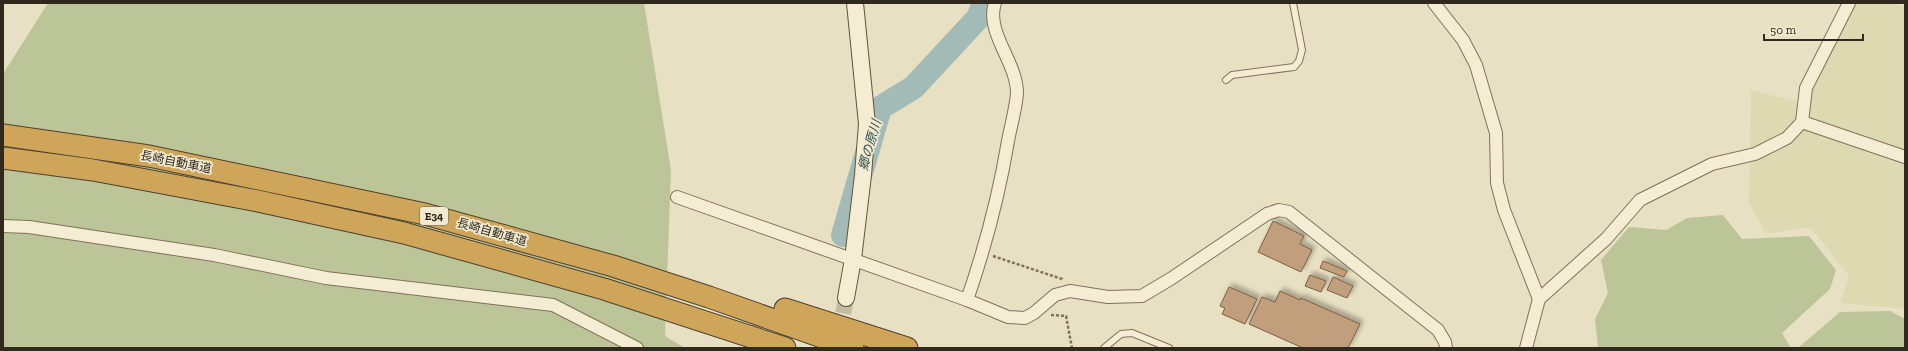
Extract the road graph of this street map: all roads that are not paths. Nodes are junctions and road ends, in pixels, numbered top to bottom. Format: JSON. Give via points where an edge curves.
{"nodes":[{"id":1,"x":855,"y":3,"type":"edge"},
{"id":2,"x":995,"y":3,"type":"edge"},
{"id":3,"x":1293,"y":3,"type":"edge"},
{"id":4,"x":1434,"y":3,"type":"edge"},
{"id":5,"x":1850,"y":3,"type":"edge"},
{"id":6,"x":1226,"y":80,"type":"dead end"},
{"id":7,"x":1802,"y":122,"type":"junction"},
{"id":8,"x":3,"y":135,"type":"edge"},
{"id":9,"x":1905,"y":157,"type":"edge"},
{"id":10,"x":3,"y":158,"type":"edge"},
{"id":11,"x":677,"y":197,"type":"dead end"},
{"id":12,"x":3,"y":226,"type":"edge"},
{"id":13,"x":853,"y":259,"type":"junction"},
{"id":14,"x":613,"y":266,"type":"junction"},
{"id":15,"x":846,"y":298,"type":"tunnel mouth"},
{"id":16,"x":967,"y":300,"type":"junction"},
{"id":17,"x":1539,"y":300,"type":"junction"},
{"id":18,"x":702,"y":320,"type":"junction"},
{"id":19,"x":637,"y":348,"type":"edge"},
{"id":20,"x":756,"y":348,"type":"edge"},
{"id":21,"x":784,"y":348,"type":"edge"},
{"id":22,"x":853,"y":348,"type":"edge"},
{"id":23,"x":908,"y":348,"type":"edge"},
{"id":24,"x":1104,"y":348,"type":"edge"},
{"id":25,"x":1169,"y":348,"type":"edge"},
{"id":26,"x":1446,"y":348,"type":"edge"},
{"id":27,"x":1526,"y":348,"type":"edge"}],
"edges":[{"from":1,"to":13,"type":"street","via":[[867,124]]},
{"from":2,"to":16,"type":"street","via":[[992,12],[994,26],[1016,76],[1017,94],[1001,180],[983,253]]},
{"from":3,"to":6,"type":"lane","via":[[1302,50],[1294,67],[1232,75]]},
{"from":4,"to":17,"type":"street","via":[[1463,40],[1476,65],[1496,133],[1497,183],[1504,210]]},
{"from":5,"to":7,"type":"street","via":[[1806,88]]},
{"from":7,"to":9,"type":"street"},
{"from":7,"to":17,"type":"street","via":[[1788,138],[1762,151],[1712,164],[1640,200],[1606,239]]},
{"from":8,"to":14,"type":"highway","name":"長崎自動車道","number":"E34","via":[[150,156],[425,214]]},
{"from":10,"to":18,"type":"highway","name":"長崎自動車道","number":"E34","via":[[117,175],[258,201],[404,233],[604,289]]},
{"from":11,"to":13,"type":"street"},
{"from":12,"to":19,"type":"street","via":[[29,227],[214,255],[326,278],[553,305]]},
{"from":13,"to":15,"type":"street"},
{"from":13,"to":16,"type":"street"},
{"from":14,"to":22,"type":"highway","name":"長崎自動車道","number":"E34"},
{"from":14,"to":23,"type":"highway","via":[[745,297]]},
{"from":16,"to":26,"type":"street","via":[[1008,317],[1025,318],[1055,295],[1070,290],[1108,297],[1142,296],[1267,214],[1279,210],[1289,212],[1438,330]]},
{"from":17,"to":27,"type":"street"},
{"from":18,"to":20,"type":"highway"},
{"from":18,"to":21,"type":"highway","name":"長崎自動車道","number":"E34"},
{"from":24,"to":25,"type":"lane","via":[[1121,334],[1132,333]]}]}
